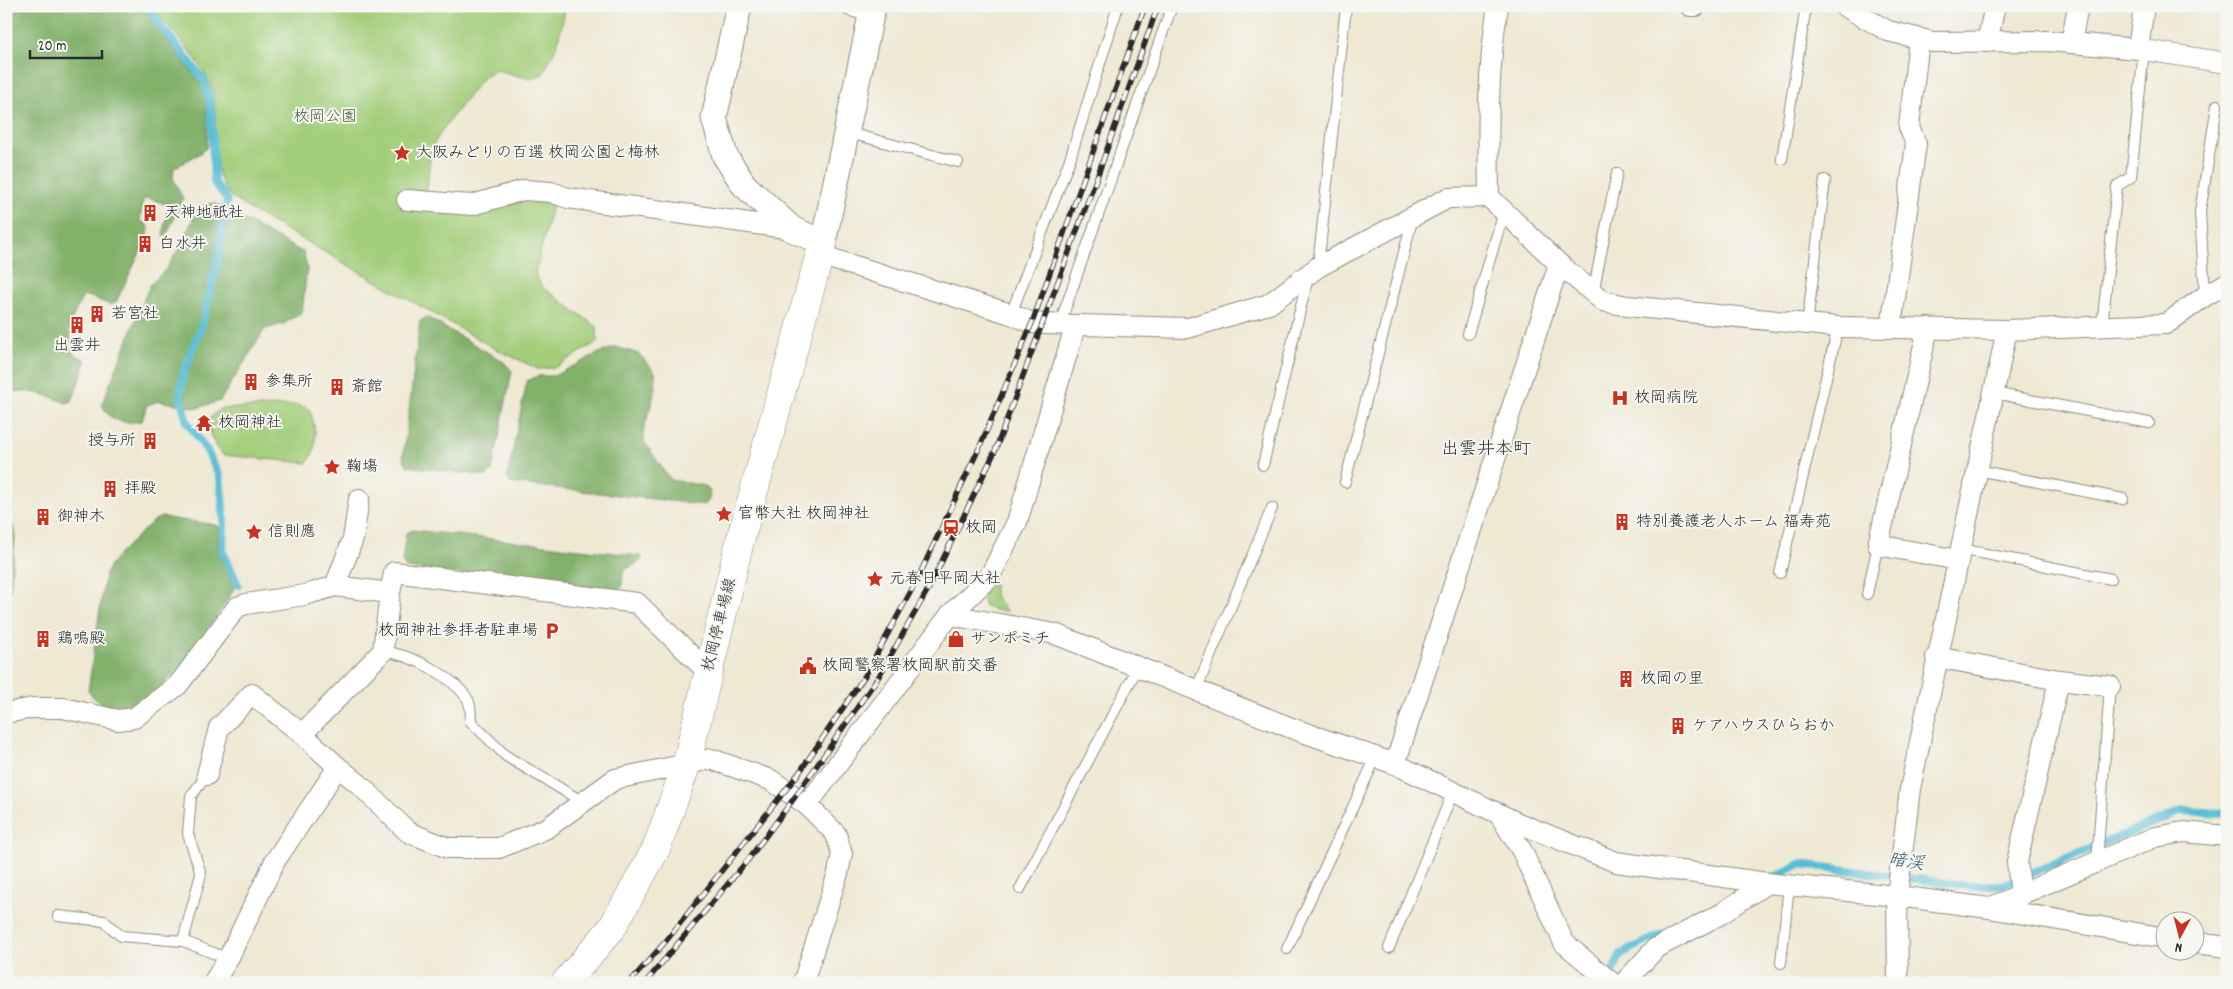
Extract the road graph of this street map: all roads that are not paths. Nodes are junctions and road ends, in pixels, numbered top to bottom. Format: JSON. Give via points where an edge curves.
{"nodes":[{"id":1,"x":739,"y":6,"type":"edge"},
{"id":2,"x":1118,"y":6,"type":"edge"},
{"id":3,"x":1172,"y":6,"type":"edge"},
{"id":4,"x":1346,"y":6,"type":"edge"},
{"id":5,"x":1498,"y":6,"type":"edge"},
{"id":6,"x":1690,"y":6,"type":"edge"},
{"id":7,"x":1696,"y":6,"type":"edge"},
{"id":8,"x":1806,"y":6,"type":"edge"},
{"id":9,"x":1844,"y":6,"type":"edge"},
{"id":10,"x":1995,"y":6,"type":"edge"},
{"id":11,"x":2078,"y":6,"type":"edge"},
{"id":12,"x":2144,"y":6,"type":"edge"},
{"id":13,"x":865,"y":8,"type":"edge"},
{"id":14,"x":1871,"y":13,"type":"edge"},
{"id":15,"x":1919,"y":39,"type":"junction"},
{"id":16,"x":1987,"y":42,"type":"junction"},
{"id":17,"x":2071,"y":43,"type":"junction"},
{"id":18,"x":2141,"y":49,"type":"junction"},
{"id":19,"x":2227,"y":62,"type":"edge"},
{"id":20,"x":2217,"y":105,"type":"dead end"},
{"id":21,"x":846,"y":132,"type":"junction"},
{"id":22,"x":1782,"y":159,"type":"dead end"},
{"id":23,"x":958,"y":162,"type":"dead end"},
{"id":24,"x":1617,"y":173,"type":"dead end"},
{"id":25,"x":1825,"y":180,"type":"dead end"},
{"id":26,"x":1489,"y":197,"type":"junction"},
{"id":27,"x":407,"y":200,"type":"dead end"},
{"id":28,"x":1504,"y":212,"type":"junction"},
{"id":29,"x":1413,"y":217,"type":"junction"},
{"id":30,"x":792,"y":229,"type":"junction"},
{"id":31,"x":821,"y":249,"type":"junction"},
{"id":32,"x":1559,"y":264,"type":"junction"},
{"id":33,"x":1314,"y":271,"type":"junction"},
{"id":34,"x":2227,"y":283,"type":"edge"},
{"id":35,"x":1593,"y":293,"type":"junction"},
{"id":36,"x":2205,"y":296,"type":"junction"},
{"id":37,"x":1011,"y":314,"type":"junction"},
{"id":38,"x":1807,"y":325,"type":"junction"},
{"id":39,"x":1067,"y":326,"type":"junction"},
{"id":40,"x":1838,"y":327,"type":"junction"},
{"id":41,"x":2102,"y":327,"type":"junction"},
{"id":42,"x":1891,"y":328,"type":"junction"},
{"id":43,"x":1928,"y":328,"type":"junction"},
{"id":44,"x":2007,"y":330,"type":"junction"},
{"id":45,"x":1468,"y":334,"type":"dead end"},
{"id":46,"x":1994,"y":393,"type":"junction"},
{"id":47,"x":2149,"y":423,"type":"dead end"},
{"id":48,"x":1263,"y":465,"type":"dead end"},
{"id":49,"x":1977,"y":470,"type":"junction"},
{"id":50,"x":1345,"y":482,"type":"dead end"},
{"id":51,"x":359,"y":499,"type":"dead end"},
{"id":52,"x":2123,"y":499,"type":"dead end"},
{"id":53,"x":1272,"y":508,"type":"dead end"},
{"id":54,"x":1878,"y":545,"type":"junction"},
{"id":55,"x":1960,"y":555,"type":"junction"},
{"id":56,"x":1780,"y":573,"type":"dead end"},
{"id":57,"x":2111,"y":579,"type":"dead end"},
{"id":58,"x":335,"y":586,"type":"junction"},
{"id":59,"x":390,"y":593,"type":"junction"},
{"id":60,"x":1867,"y":594,"type":"dead end"},
{"id":61,"x":950,"y":615,"type":"junction"},
{"id":62,"x":383,"y":651,"type":"junction"},
{"id":63,"x":1936,"y":657,"type":"junction"},
{"id":64,"x":1138,"y":667,"type":"junction"},
{"id":65,"x":709,"y":672,"type":"junction"},
{"id":66,"x":2059,"y":680,"type":"junction"},
{"id":67,"x":2110,"y":686,"type":"joint"},
{"id":68,"x":1196,"y":690,"type":"junction"},
{"id":69,"x":6,"y":713,"type":"edge"},
{"id":70,"x":302,"y":734,"type":"junction"},
{"id":71,"x":1376,"y":757,"type":"junction"},
{"id":72,"x":1395,"y":764,"type":"junction"},
{"id":73,"x":686,"y":766,"type":"junction"},
{"id":74,"x":338,"y":767,"type":"junction"},
{"id":75,"x":207,"y":776,"type":"joint"},
{"id":76,"x":1453,"y":792,"type":"junction"},
{"id":77,"x":583,"y":802,"type":"junction"},
{"id":78,"x":807,"y":806,"type":"junction"},
{"id":79,"x":1498,"y":814,"type":"junction"},
{"id":80,"x":2227,"y":836,"type":"edge"},
{"id":81,"x":2097,"y":857,"type":"junction"},
{"id":82,"x":1767,"y":883,"type":"junction"},
{"id":83,"x":1789,"y":885,"type":"junction"},
{"id":84,"x":1020,"y":889,"type":"dead end"},
{"id":85,"x":2021,"y":894,"type":"junction"},
{"id":86,"x":1897,"y":895,"type":"junction"},
{"id":87,"x":1989,"y":908,"type":"junction"},
{"id":88,"x":58,"y":916,"type":"dead end"},
{"id":89,"x":2156,"y":936,"type":"edge"},
{"id":90,"x":183,"y":941,"type":"junction"},
{"id":91,"x":2206,"y":944,"type":"edge"},
{"id":92,"x":2227,"y":947,"type":"edge"},
{"id":93,"x":1389,"y":948,"type":"dead end"},
{"id":94,"x":1287,"y":949,"type":"dead end"},
{"id":95,"x":228,"y":958,"type":"junction"},
{"id":96,"x":1780,"y":962,"type":"dead end"},
{"id":97,"x":214,"y":983,"type":"edge"},
{"id":98,"x":565,"y":983,"type":"edge"},
{"id":99,"x":803,"y":983,"type":"edge"},
{"id":100,"x":1612,"y":983,"type":"edge"},
{"id":101,"x":1624,"y":983,"type":"edge"},
{"id":102,"x":1898,"y":983,"type":"edge"}],
"edges":[{"from":1,"to":30,"type":"street","via":[[714,118],[725,156],[744,185]]},
{"from":2,"to":37,"type":"lane","via":[[1070,159]]},
{"from":3,"to":39,"type":"lane"},
{"from":4,"to":33,"type":"lane"},
{"from":5,"to":26,"type":"street","via":[[1487,110]]},
{"from":6,"to":7,"type":"street"},
{"from":8,"to":22,"type":"lane"},
{"from":9,"to":14,"type":"street"},
{"from":10,"to":16,"type":"street"},
{"from":11,"to":17,"type":"street"},
{"from":12,"to":18,"type":"street"},
{"from":13,"to":21,"type":"street"},
{"from":14,"to":15,"type":"street","via":[[1888,31]]},
{"from":15,"to":16,"type":"street"},
{"from":15,"to":42,"type":"street","via":[[1909,127],[1916,144]]},
{"from":16,"to":17,"type":"street"},
{"from":17,"to":18,"type":"street"},
{"from":18,"to":19,"type":"street"},
{"from":18,"to":41,"type":"lane","via":[[2131,177],[2117,186]]},
{"from":20,"to":36,"type":"lane","via":[[2200,212]]},
{"from":21,"to":23,"type":"lane"},
{"from":21,"to":31,"type":"street"},
{"from":24,"to":35,"type":"lane"},
{"from":25,"to":38,"type":"lane"},
{"from":26,"to":28,"type":"street"},
{"from":26,"to":29,"type":"street","via":[[1448,198]]},
{"from":27,"to":30,"type":"street","via":[[472,205],[533,190],[568,198]]},
{"from":28,"to":32,"type":"street"},
{"from":28,"to":45,"type":"lane"},
{"from":29,"to":33,"type":"street"},
{"from":29,"to":50,"type":"lane"},
{"from":30,"to":31,"type":"street"},
{"from":31,"to":37,"type":"street"},
{"from":31,"to":65,"type":"main road","name":"枚岡停車場線","via":[[740,541]]},
{"from":32,"to":35,"type":"street"},
{"from":32,"to":72,"type":"street"},
{"from":33,"to":39,"type":"street","via":[[1269,304],[1188,328]]},
{"from":33,"to":48,"type":"lane"},
{"from":34,"to":36,"type":"street"},
{"from":35,"to":38,"type":"street","via":[[1603,301],[1627,306]]},
{"from":36,"to":41,"type":"street","via":[[2166,324]]},
{"from":37,"to":39,"type":"street","via":[[1032,323]]},
{"from":38,"to":40,"type":"street"},
{"from":39,"to":61,"type":"street","via":[[1017,522],[990,576]]},
{"from":40,"to":42,"type":"street"},
{"from":40,"to":56,"type":"lane"},
{"from":41,"to":44,"type":"street"},
{"from":42,"to":43,"type":"street"},
{"from":43,"to":44,"type":"street"},
{"from":43,"to":54,"type":"street"},
{"from":44,"to":46,"type":"street"},
{"from":46,"to":47,"type":"lane"},
{"from":46,"to":49,"type":"street"},
{"from":49,"to":52,"type":"lane"},
{"from":49,"to":55,"type":"street"},
{"from":51,"to":58,"type":"street","via":[[353,539]]},
{"from":53,"to":68,"type":"lane"},
{"from":54,"to":55,"type":"street"},
{"from":54,"to":60,"type":"lane"},
{"from":55,"to":57,"type":"lane"},
{"from":55,"to":63,"type":"street"},
{"from":58,"to":59,"type":"street"},
{"from":58,"to":69,"type":"street","via":[[305,595],[237,607],[178,685],[134,718],[118,720],[63,708],[34,708]]},
{"from":59,"to":62,"type":"street"},
{"from":59,"to":65,"type":"street","via":[[394,572],[637,603]]},
{"from":61,"to":64,"type":"street","via":[[1055,634]]},
{"from":61,"to":78,"type":"street"},
{"from":62,"to":70,"type":"street"},
{"from":62,"to":77,"type":"lane","via":[[400,653],[448,680],[468,698],[471,722],[506,756]]},
{"from":63,"to":66,"type":"street"},
{"from":63,"to":86,"type":"street","via":[[1910,789]]},
{"from":64,"to":68,"type":"street"},
{"from":64,"to":84,"type":"lane"},
{"from":65,"to":73,"type":"main road","name":"枚岡停車場線"},
{"from":66,"to":67,"type":"street"},
{"from":66,"to":85,"type":"street","via":[[2017,862]]},
{"from":67,"to":81,"type":"lane"},
{"from":68,"to":71,"type":"street"},
{"from":70,"to":74,"type":"street"},
{"from":70,"to":75,"type":"street","via":[[252,694],[219,728]]},
{"from":71,"to":72,"type":"street"},
{"from":71,"to":94,"type":"lane"},
{"from":72,"to":76,"type":"street"},
{"from":73,"to":77,"type":"street","via":[[615,779]]},
{"from":73,"to":78,"type":"street","via":[[711,759],[771,780]]},
{"from":73,"to":98,"type":"main road","name":"枚岡停車場線","via":[[656,848],[612,928]]},
{"from":74,"to":77,"type":"street","via":[[408,832],[448,848],[499,848],[547,828]]},
{"from":74,"to":95,"type":"street","via":[[275,861]]},
{"from":75,"to":90,"type":"lane","via":[[191,796],[188,834],[201,874]]},
{"from":76,"to":79,"type":"street"},
{"from":76,"to":93,"type":"lane"},
{"from":78,"to":99,"type":"street","via":[[836,834],[842,854]]},
{"from":79,"to":82,"type":"street","via":[[1616,862]]},
{"from":79,"to":100,"type":"street","via":[[1522,851],[1564,942]]},
{"from":80,"to":81,"type":"street","via":[[2184,832],[2155,837]]},
{"from":81,"to":85,"type":"street"},
{"from":82,"to":83,"type":"street"},
{"from":82,"to":101,"type":"street","via":[[1721,914],[1656,948]]},
{"from":83,"to":86,"type":"street"},
{"from":83,"to":96,"type":"lane"},
{"from":85,"to":87,"type":"street"},
{"from":86,"to":87,"type":"street"},
{"from":86,"to":102,"type":"street"},
{"from":87,"to":89,"type":"street"},
{"from":88,"to":90,"type":"lane","via":[[104,920],[121,936]]},
{"from":90,"to":95,"type":"lane"},
{"from":91,"to":92,"type":"street"},
{"from":95,"to":97,"type":"street"}]}
